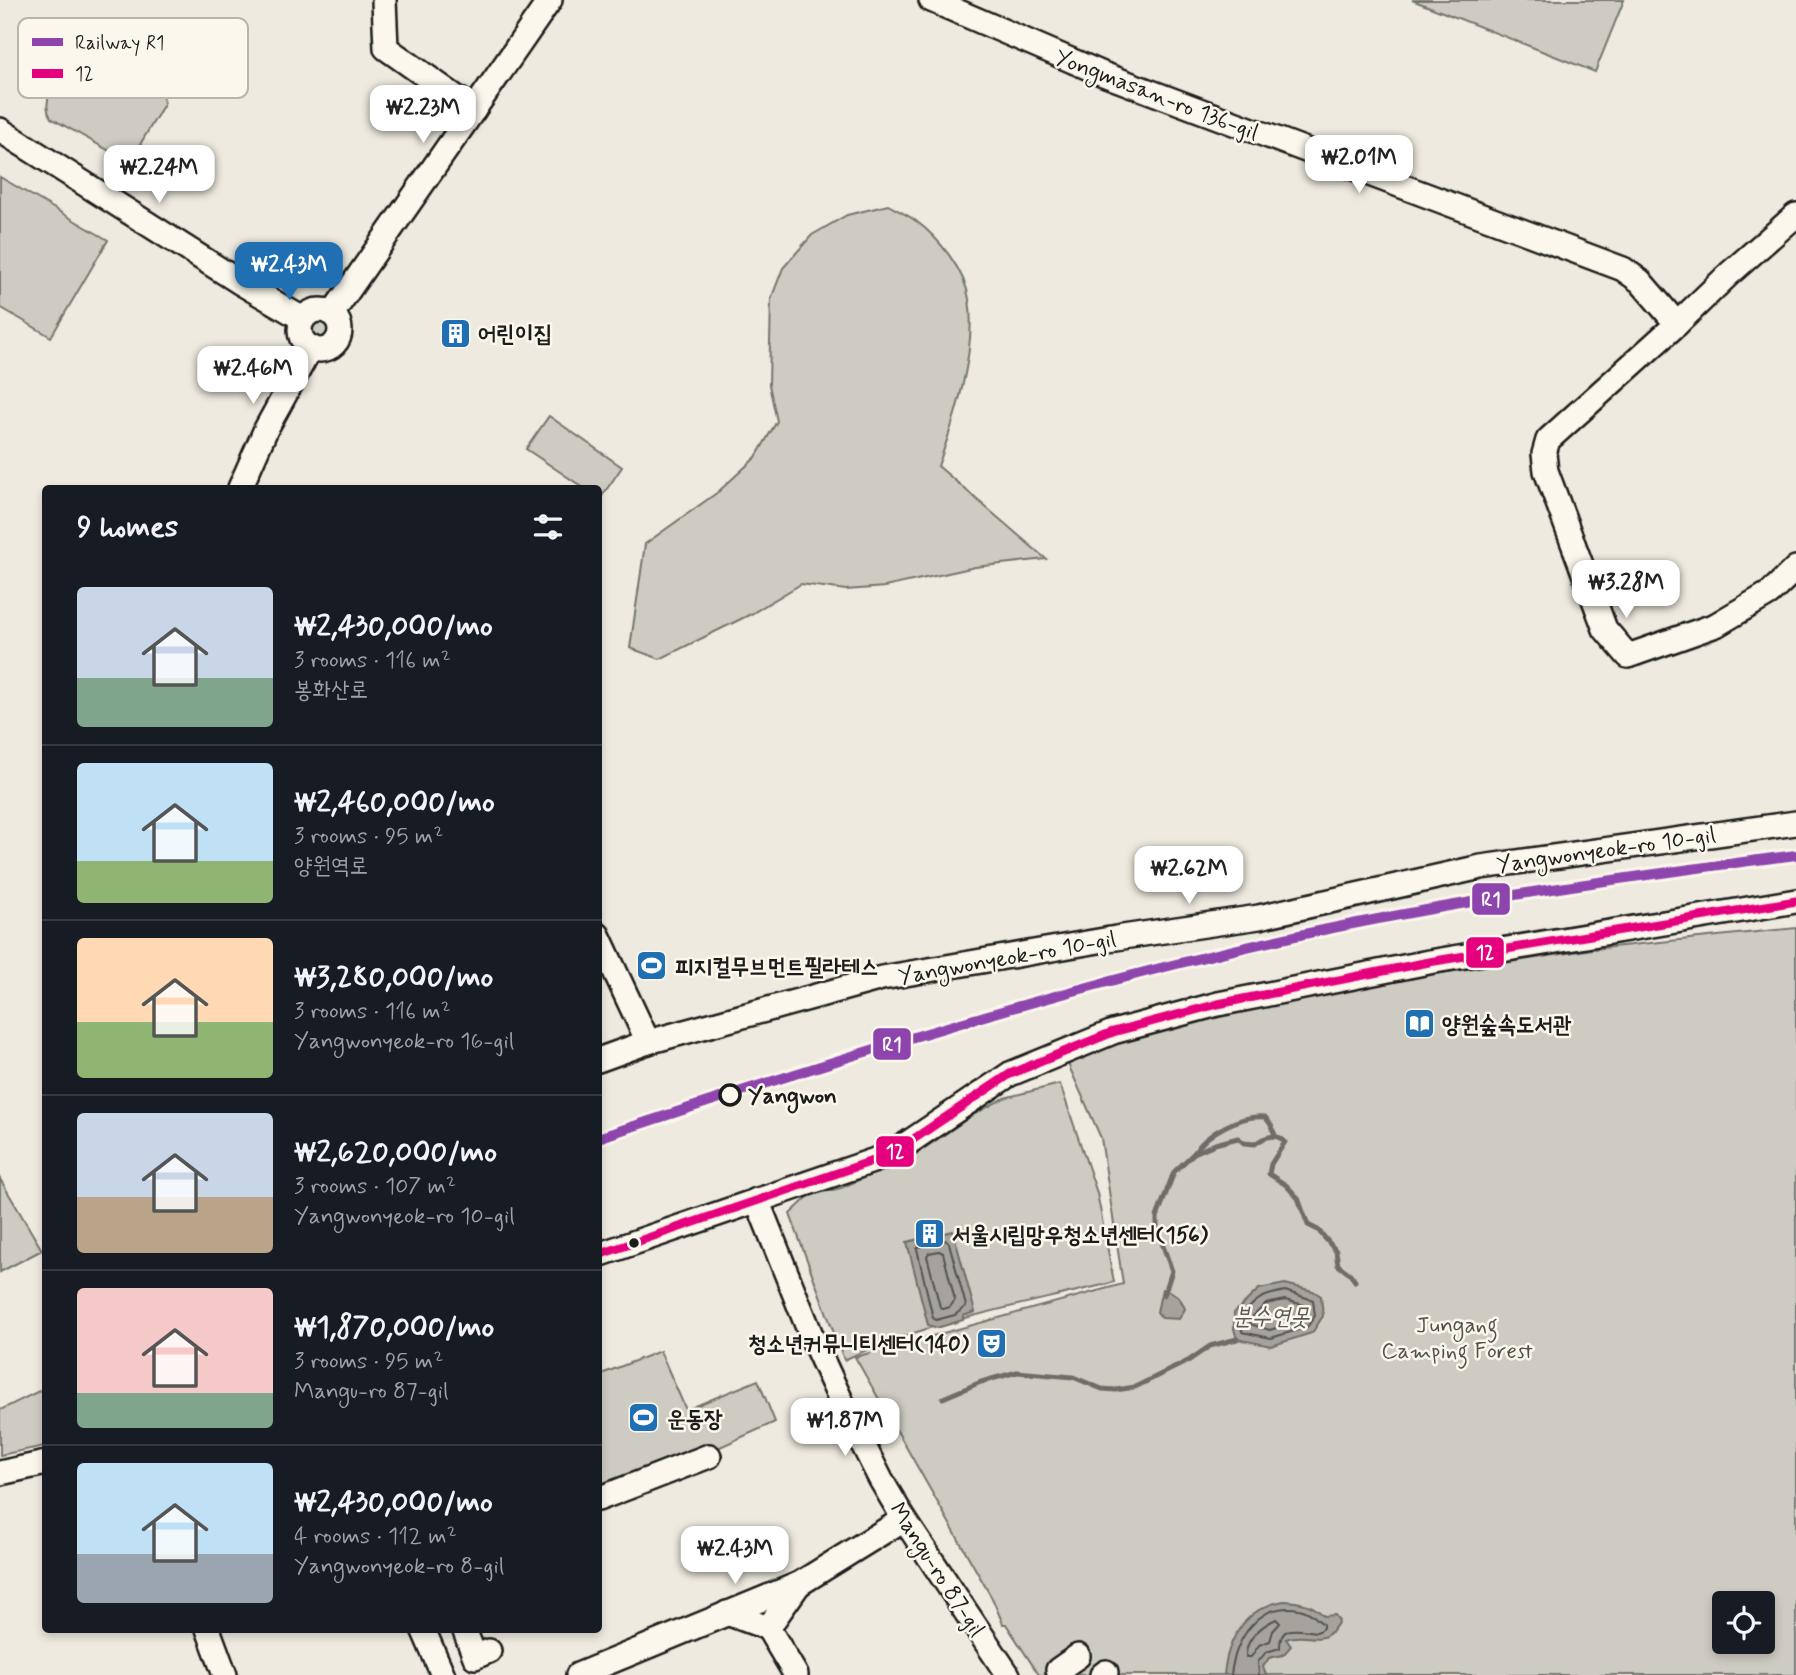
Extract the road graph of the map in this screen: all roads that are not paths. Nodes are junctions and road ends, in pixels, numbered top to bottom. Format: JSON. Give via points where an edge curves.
{"nodes":[{"id":1,"x":384,"y":0,"type":"edge"},
{"id":2,"x":550,"y":0,"type":"edge"},
{"id":3,"x":931,"y":0,"type":"edge"},
{"id":4,"x":474,"y":110,"type":"junction"},
{"id":5,"x":0,"y":130,"type":"edge"},
{"id":6,"x":1796,"y":215,"type":"edge"},
{"id":7,"x":332,"y":314,"type":"junction"},
{"id":8,"x":300,"y":317,"type":"junction"},
{"id":9,"x":1677,"y":324,"type":"junction"},
{"id":10,"x":311,"y":347,"type":"junction"},
{"id":11,"x":241,"y":485,"type":"edge"},
{"id":12,"x":1796,"y":568,"type":"edge"},
{"id":13,"x":1796,"y":823,"type":"edge"},
{"id":14,"x":1796,"y":901,"type":"edge"},
{"id":15,"x":602,"y":946,"type":"edge"},
{"id":16,"x":648,"y":1042,"type":"junction"},
{"id":17,"x":602,"y":1059,"type":"edge"},
{"id":18,"x":757,"y":1200,"type":"junction"},
{"id":19,"x":602,"y":1254,"type":"edge"},
{"id":20,"x":709,"y":1456,"type":"dead end"},
{"id":21,"x":42,"y":1464,"type":"edge"},
{"id":22,"x":0,"y":1473,"type":"edge"},
{"id":23,"x":602,"y":1498,"type":"edge"},
{"id":24,"x":904,"y":1519,"type":"junction"},
{"id":25,"x":799,"y":1584,"type":"junction"},
{"id":26,"x":727,"y":1614,"type":"junction"},
{"id":27,"x":768,"y":1628,"type":"junction"},
{"id":28,"x":209,"y":1633,"type":"edge"},
{"id":29,"x":425,"y":1633,"type":"edge"},
{"id":30,"x":466,"y":1633,"type":"edge"},
{"id":31,"x":489,"y":1651,"type":"dead end"},
{"id":32,"x":1078,"y":1656,"type":"dead end"},
{"id":33,"x":999,"y":1672,"type":"edge"},
{"id":34,"x":782,"y":1674,"type":"edge"},
{"id":35,"x":225,"y":1675,"type":"edge"},
{"id":36,"x":443,"y":1675,"type":"edge"},
{"id":37,"x":578,"y":1675,"type":"edge"},
{"id":38,"x":1061,"y":1675,"type":"edge"}],
"edges":[{"from":1,"to":4,"type":"street","via":[[386,48]]},
{"from":2,"to":4,"type":"street"},
{"from":3,"to":9,"type":"street","name":"Yongmasan-ro 136-gil","via":[[1103,74],[1623,269],[1640,281]]},
{"from":4,"to":7,"type":"street"},
{"from":5,"to":8,"type":"street"},
{"from":6,"to":9,"type":"street"},
{"from":7,"to":8,"type":"street","via":[[320,310]]},
{"from":7,"to":10,"type":"street","via":[[340,331],[335,343],[324,349]]},
{"from":8,"to":10,"type":"street","via":[[302,338]]},
{"from":9,"to":12,"type":"street","via":[[1548,440],[1544,454],[1546,471],[1605,629],[1628,656],[1716,625],[1770,593]]},
{"from":10,"to":11,"type":"street"},
{"from":13,"to":16,"type":"street","name":"Yangwonyeok-ro 10-gil","via":[[1481,867],[1259,917],[882,978]]},
{"from":14,"to":18,"type":"street","via":[[1429,962],[1218,1004],[1113,1032],[1010,1074],[890,1155]]},
{"from":15,"to":16,"type":"street"},
{"from":16,"to":17,"type":"street","name":"Yangwonyeok-ro 10-gil"},
{"from":18,"to":19,"type":"street"},
{"from":18,"to":24,"type":"street","name":"Mangu-ro 87-gil","via":[[813,1340]]},
{"from":20,"to":23,"type":"street"},
{"from":21,"to":22,"type":"street"},
{"from":24,"to":25,"type":"street"},
{"from":24,"to":33,"type":"street","name":"Mangu-ro 87-gil"},
{"from":25,"to":26,"type":"street"},
{"from":25,"to":27,"type":"street"},
{"from":26,"to":27,"type":"street"},
{"from":26,"to":37,"type":"street"},
{"from":27,"to":34,"type":"street"},
{"from":28,"to":35,"type":"street"},
{"from":29,"to":36,"type":"street"},
{"from":30,"to":31,"type":"street","via":[[475,1657]]},
{"from":32,"to":38,"type":"street","via":[[1058,1670]]}]}
